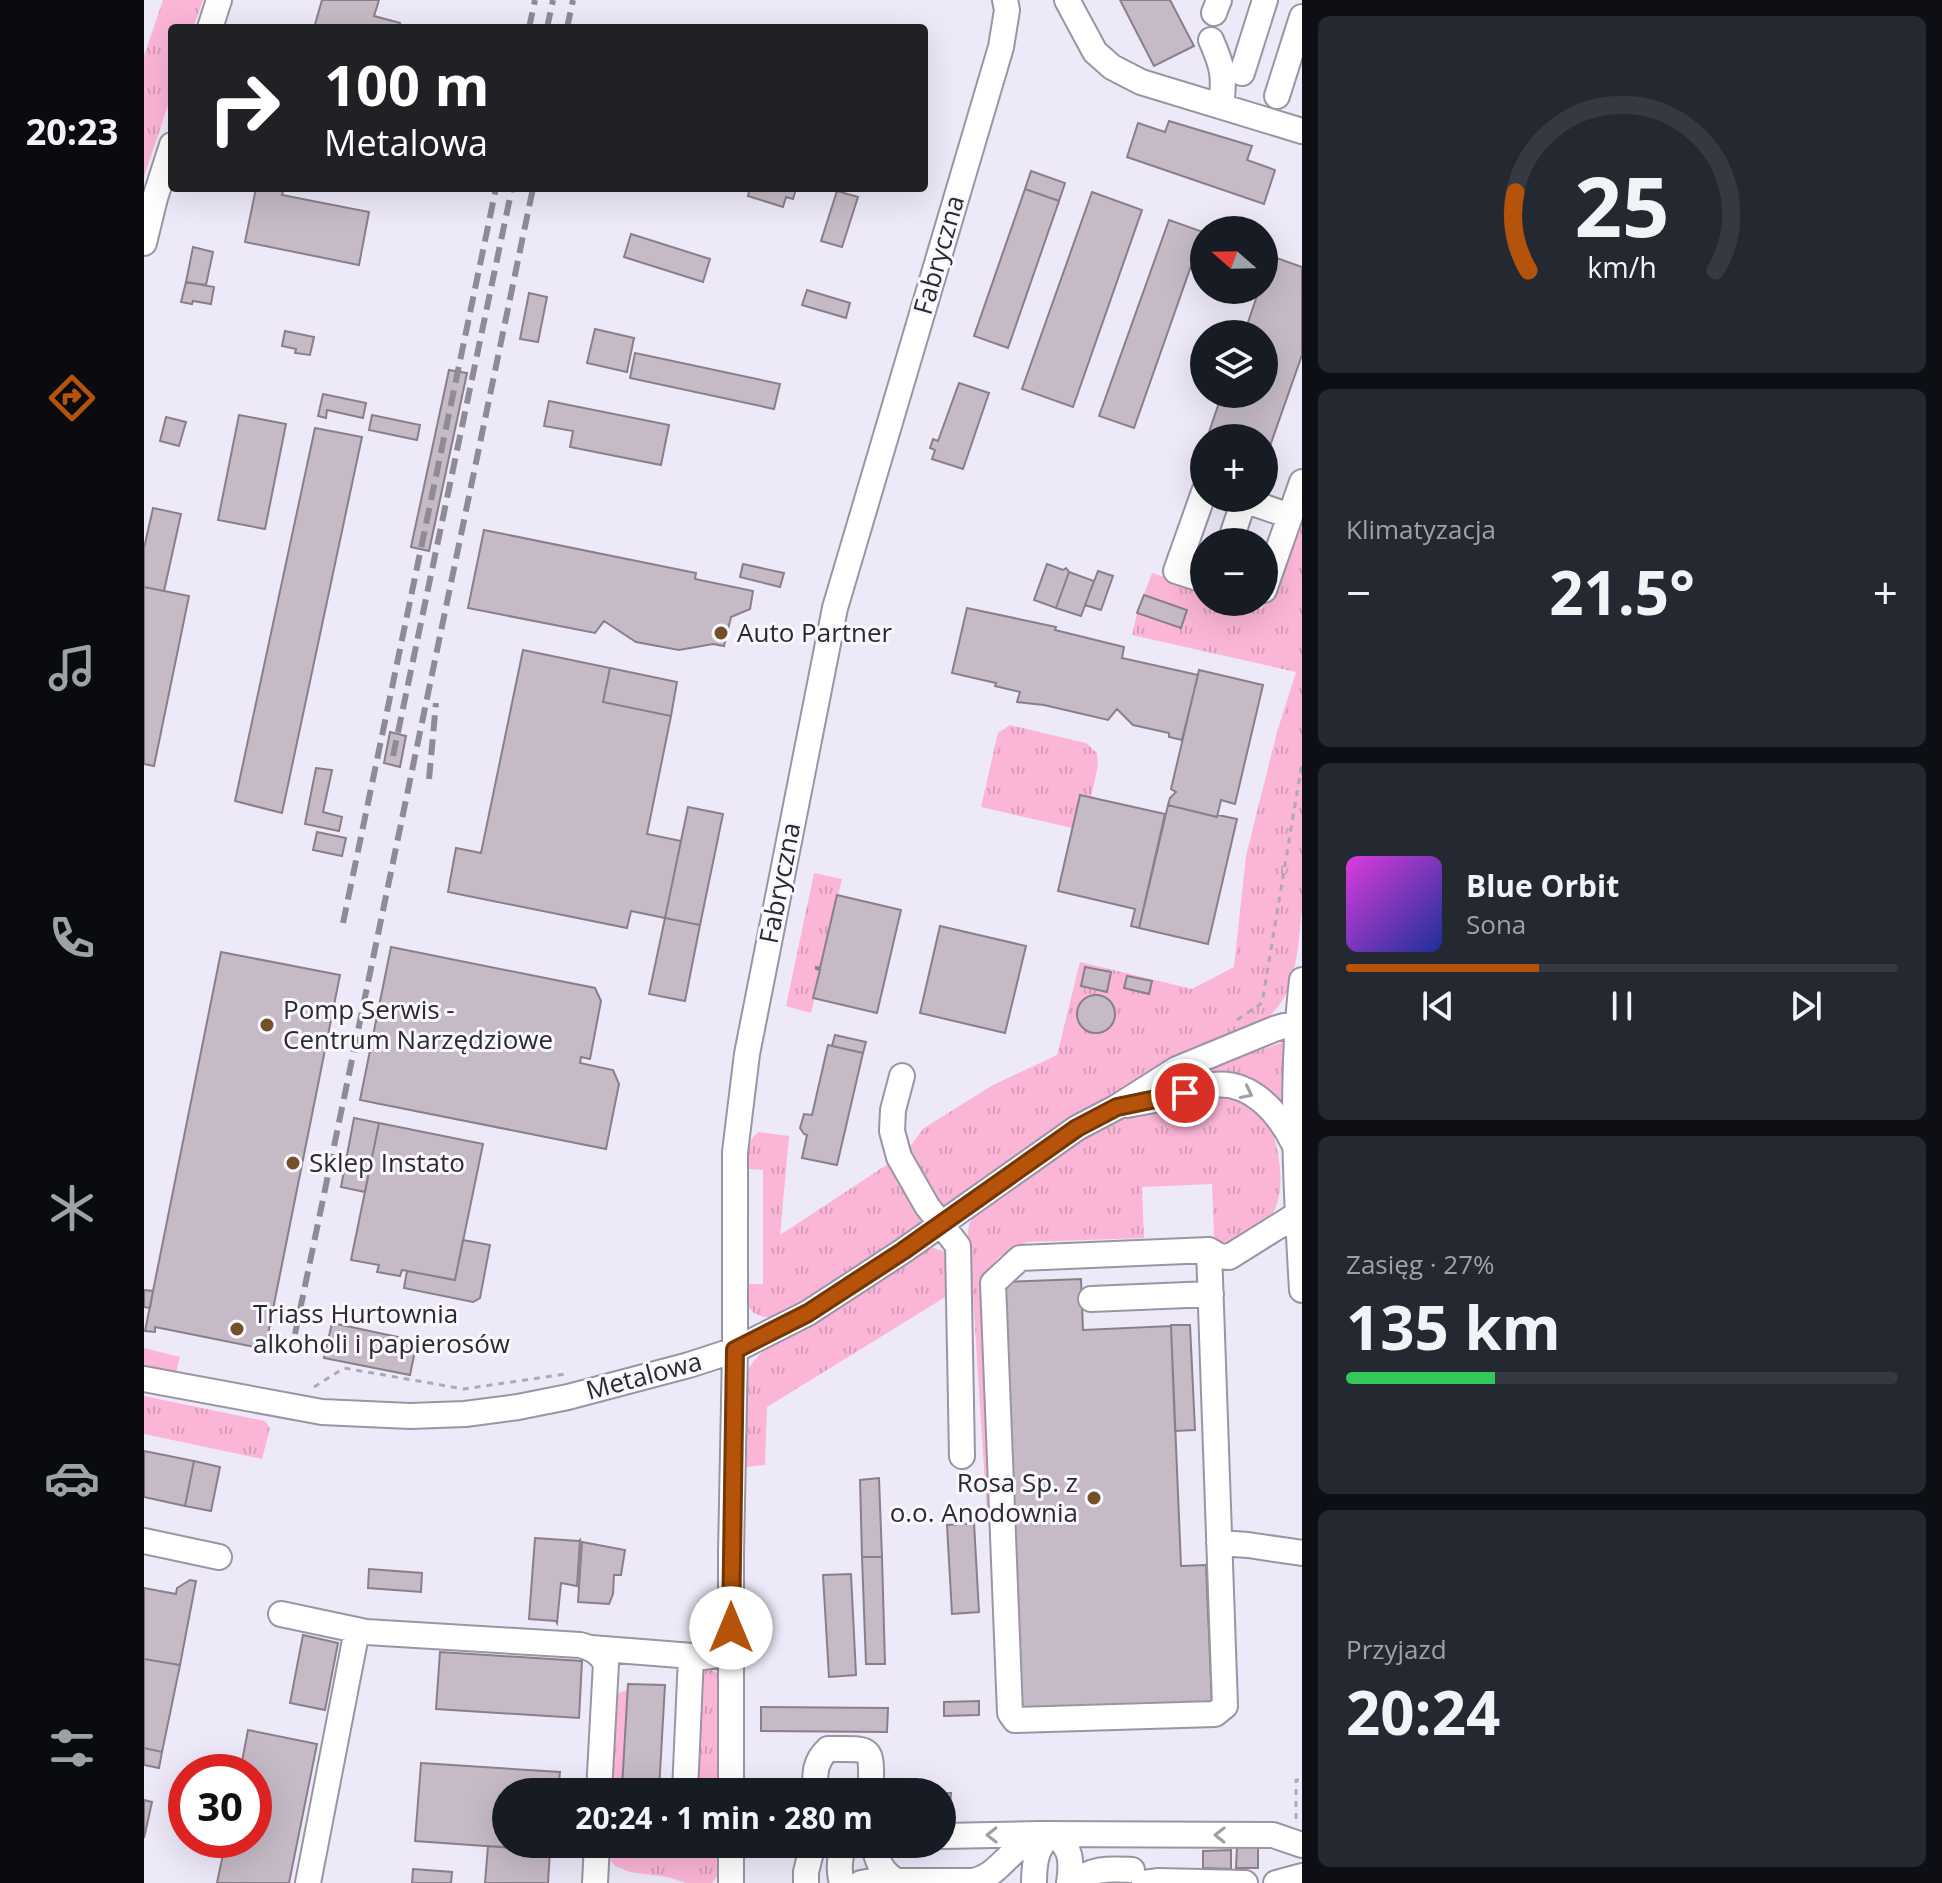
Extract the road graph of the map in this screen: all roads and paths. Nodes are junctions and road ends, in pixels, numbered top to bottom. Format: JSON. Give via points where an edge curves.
{"nodes":[{"id":1,"x":219,"y":0,"type":"edge"},
{"id":2,"x":1005,"y":0,"type":"edge"},
{"id":3,"x":1067,"y":0,"type":"edge"},
{"id":4,"x":1265,"y":0,"type":"edge"},
{"id":5,"x":1302,"y":17,"type":"edge"},
{"id":6,"x":211,"y":24,"type":"edge"},
{"id":7,"x":1211,"y":40,"type":"dead end"},
{"id":8,"x":1242,"y":73,"type":"dead end"},
{"id":9,"x":1277,"y":96,"type":"dead end"},
{"id":10,"x":1221,"y":106,"type":"junction"},
{"id":11,"x":1302,"y":131,"type":"edge"},
{"id":12,"x":168,"y":157,"type":"edge"},
{"id":13,"x":144,"y":243,"type":"edge"},
{"id":14,"x":1302,"y":482,"type":"edge"},
{"id":15,"x":1191,"y":512,"type":"edge"},
{"id":16,"x":1278,"y":512,"type":"edge"},
{"id":17,"x":1290,"y":516,"type":"junction"},
{"id":18,"x":1278,"y":550,"type":"edge"},
{"id":19,"x":1190,"y":576,"type":"edge"},
{"id":20,"x":1302,"y":763,"type":"edge"},
{"id":21,"x":1302,"y":980,"type":"edge"},
{"id":22,"x":1226,"y":1025,"type":"dead end"},
{"id":23,"x":1299,"y":1028,"type":"edge"},
{"id":24,"x":902,"y":1076,"type":"dead end"},
{"id":25,"x":1117,"y":1107,"type":"junction"},
{"id":26,"x":1296,"y":1147,"type":"junction"},
{"id":27,"x":1298,"y":1214,"type":"junction"},
{"id":28,"x":940,"y":1224,"type":"junction"},
{"id":29,"x":1209,"y":1250,"type":"junction"},
{"id":30,"x":1302,"y":1290,"type":"edge"},
{"id":31,"x":1211,"y":1294,"type":"junction"},
{"id":32,"x":1091,"y":1299,"type":"dead end"},
{"id":33,"x":735,"y":1350,"type":"junction"},
{"id":34,"x":144,"y":1379,"type":"edge"},
{"id":35,"x":305,"y":1393,"type":"dead end"},
{"id":36,"x":577,"y":1395,"type":"junction"},
{"id":37,"x":962,"y":1456,"type":"dead end"},
{"id":38,"x":144,"y":1541,"type":"edge"},
{"id":39,"x":1219,"y":1543,"type":"junction"},
{"id":40,"x":1302,"y":1553,"type":"edge"},
{"id":41,"x":219,"y":1557,"type":"dead end"},
{"id":42,"x":281,"y":1614,"type":"dead end"},
{"id":43,"x":357,"y":1630,"type":"junction"},
{"id":44,"x":591,"y":1648,"type":"junction"},
{"id":45,"x":731,"y":1653,"type":"junction"},
{"id":46,"x":691,"y":1656,"type":"junction"},
{"id":47,"x":828,"y":1749,"type":"junction"},
{"id":48,"x":600,"y":1778,"type":"edge"},
{"id":49,"x":686,"y":1778,"type":"edge"},
{"id":50,"x":731,"y":1778,"type":"edge"},
{"id":51,"x":806,"y":1778,"type":"edge"},
{"id":52,"x":815,"y":1778,"type":"edge"},
{"id":53,"x":871,"y":1778,"type":"edge"},
{"id":54,"x":1048,"y":1834,"type":"junction"},
{"id":55,"x":1132,"y":1834,"type":"junction"},
{"id":56,"x":956,"y":1836,"type":"edge"},
{"id":57,"x":1302,"y":1845,"type":"edge"},
{"id":58,"x":1013,"y":1853,"type":"junction"},
{"id":59,"x":596,"y":1858,"type":"edge"},
{"id":60,"x":731,"y":1858,"type":"edge"},
{"id":61,"x":841,"y":1858,"type":"edge"},
{"id":62,"x":876,"y":1858,"type":"edge"},
{"id":63,"x":1302,"y":1876,"type":"edge"},
{"id":64,"x":1136,"y":1879,"type":"edge"},
{"id":65,"x":897,"y":1881,"type":"edge"},
{"id":66,"x":958,"y":1882,"type":"edge"},
{"id":67,"x":308,"y":1883,"type":"edge"},
{"id":68,"x":595,"y":1883,"type":"edge"},
{"id":69,"x":731,"y":1883,"type":"edge"},
{"id":70,"x":842,"y":1883,"type":"edge"},
{"id":71,"x":861,"y":1883,"type":"edge"},
{"id":72,"x":1004,"y":1883,"type":"edge"},
{"id":73,"x":1034,"y":1883,"type":"edge"},
{"id":74,"x":1069,"y":1883,"type":"edge"},
{"id":75,"x":1076,"y":1883,"type":"edge"},
{"id":76,"x":1245,"y":1883,"type":"edge"},
{"id":77,"x":1276,"y":1883,"type":"edge"}],
"edges":[{"from":1,"to":6,"type":"street"},
{"from":2,"to":33,"type":"street","name":"Fabryczna","via":[[1001,47],[835,608],[741,1093],[735,1152]]},
{"from":3,"to":10,"type":"street","via":[[1095,52],[1112,67],[1141,82]]},
{"from":4,"to":8,"type":"street"},
{"from":5,"to":9,"type":"street"},
{"from":7,"to":10,"type":"street","via":[[1221,62]]},
{"from":10,"to":11,"type":"street"},
{"from":12,"to":13,"type":"street"},
{"from":14,"to":17,"type":"street"},
{"from":15,"to":19,"type":"street","via":[[1176,571]]},
{"from":16,"to":17,"type":"street"},
{"from":17,"to":18,"type":"street"},
{"from":20,"to":22,"type":"path","via":[[1262,1003]]},
{"from":21,"to":23,"type":"street"},
{"from":23,"to":25,"type":"street","name":"Metalowa","via":[[1274,1029],[1177,1069]]},
{"from":23,"to":26,"type":"street"},
{"from":24,"to":28,"type":"street","via":[[892,1131],[899,1157]]},
{"from":25,"to":26,"type":"street","one_way":true,"via":[[1214,1085],[1233,1086],[1268,1105]]},
{"from":25,"to":28,"type":"street","name":"Metalowa","via":[[1077,1128]]},
{"from":26,"to":27,"type":"street"},
{"from":27,"to":29,"type":"street","via":[[1229,1257]]},
{"from":27,"to":30,"type":"street"},
{"from":28,"to":33,"type":"street","name":"Metalowa","via":[[808,1313]]},
{"from":28,"to":37,"type":"street","via":[[958,1246]]},
{"from":29,"to":31,"type":"street"},
{"from":29,"to":39,"type":"street","via":[[1020,1258],[993,1283],[1010,1713],[1015,1720],[1215,1714],[1225,1706]]},
{"from":31,"to":32,"type":"street"},
{"from":31,"to":39,"type":"street"},
{"from":33,"to":36,"type":"street","name":"Metalowa"},
{"from":33,"to":45,"type":"street","name":"Fabryczna"},
{"from":34,"to":36,"type":"street","name":"Metalowa","via":[[322,1412],[410,1416],[465,1414]]},
{"from":35,"to":36,"type":"path","via":[[344,1368],[464,1389],[572,1373]]},
{"from":38,"to":41,"type":"street"},
{"from":39,"to":40,"type":"street"},
{"from":42,"to":43,"type":"street"},
{"from":43,"to":44,"type":"street"},
{"from":43,"to":67,"type":"street"},
{"from":44,"to":46,"type":"street"},
{"from":44,"to":48,"type":"street","via":[[606,1663]]},
{"from":45,"to":46,"type":"street"},
{"from":45,"to":50,"type":"street","name":"Fabryczna"},
{"from":46,"to":49,"type":"street"},
{"from":47,"to":51,"type":"street","via":[[809,1759]]},
{"from":47,"to":52,"type":"street","via":[[818,1759]]},
{"from":47,"to":53,"type":"street","via":[[867,1751]]},
{"from":54,"to":55,"type":"street"},
{"from":54,"to":56,"type":"street","one_way":true},
{"from":54,"to":58,"type":"street"},
{"from":54,"to":73,"type":"street","via":[[1037,1855]]},
{"from":54,"to":74,"type":"street","via":[[1069,1850]]},
{"from":57,"to":55,"type":"street","one_way":true,"via":[[1273,1835]]},
{"from":55,"to":64,"type":"street"},
{"from":58,"to":66,"type":"street","via":[[980,1880]]},
{"from":58,"to":72,"type":"street"},
{"from":59,"to":68,"type":"street"},
{"from":60,"to":69,"type":"street"},
{"from":61,"to":70,"type":"street"},
{"from":62,"to":65,"type":"street"},
{"from":63,"to":77,"type":"street"},
{"from":64,"to":75,"type":"street","via":[[1094,1871]]},
{"from":64,"to":76,"type":"street"},
{"from":65,"to":66,"type":"street"},
{"from":65,"to":71,"type":"street"}]}
